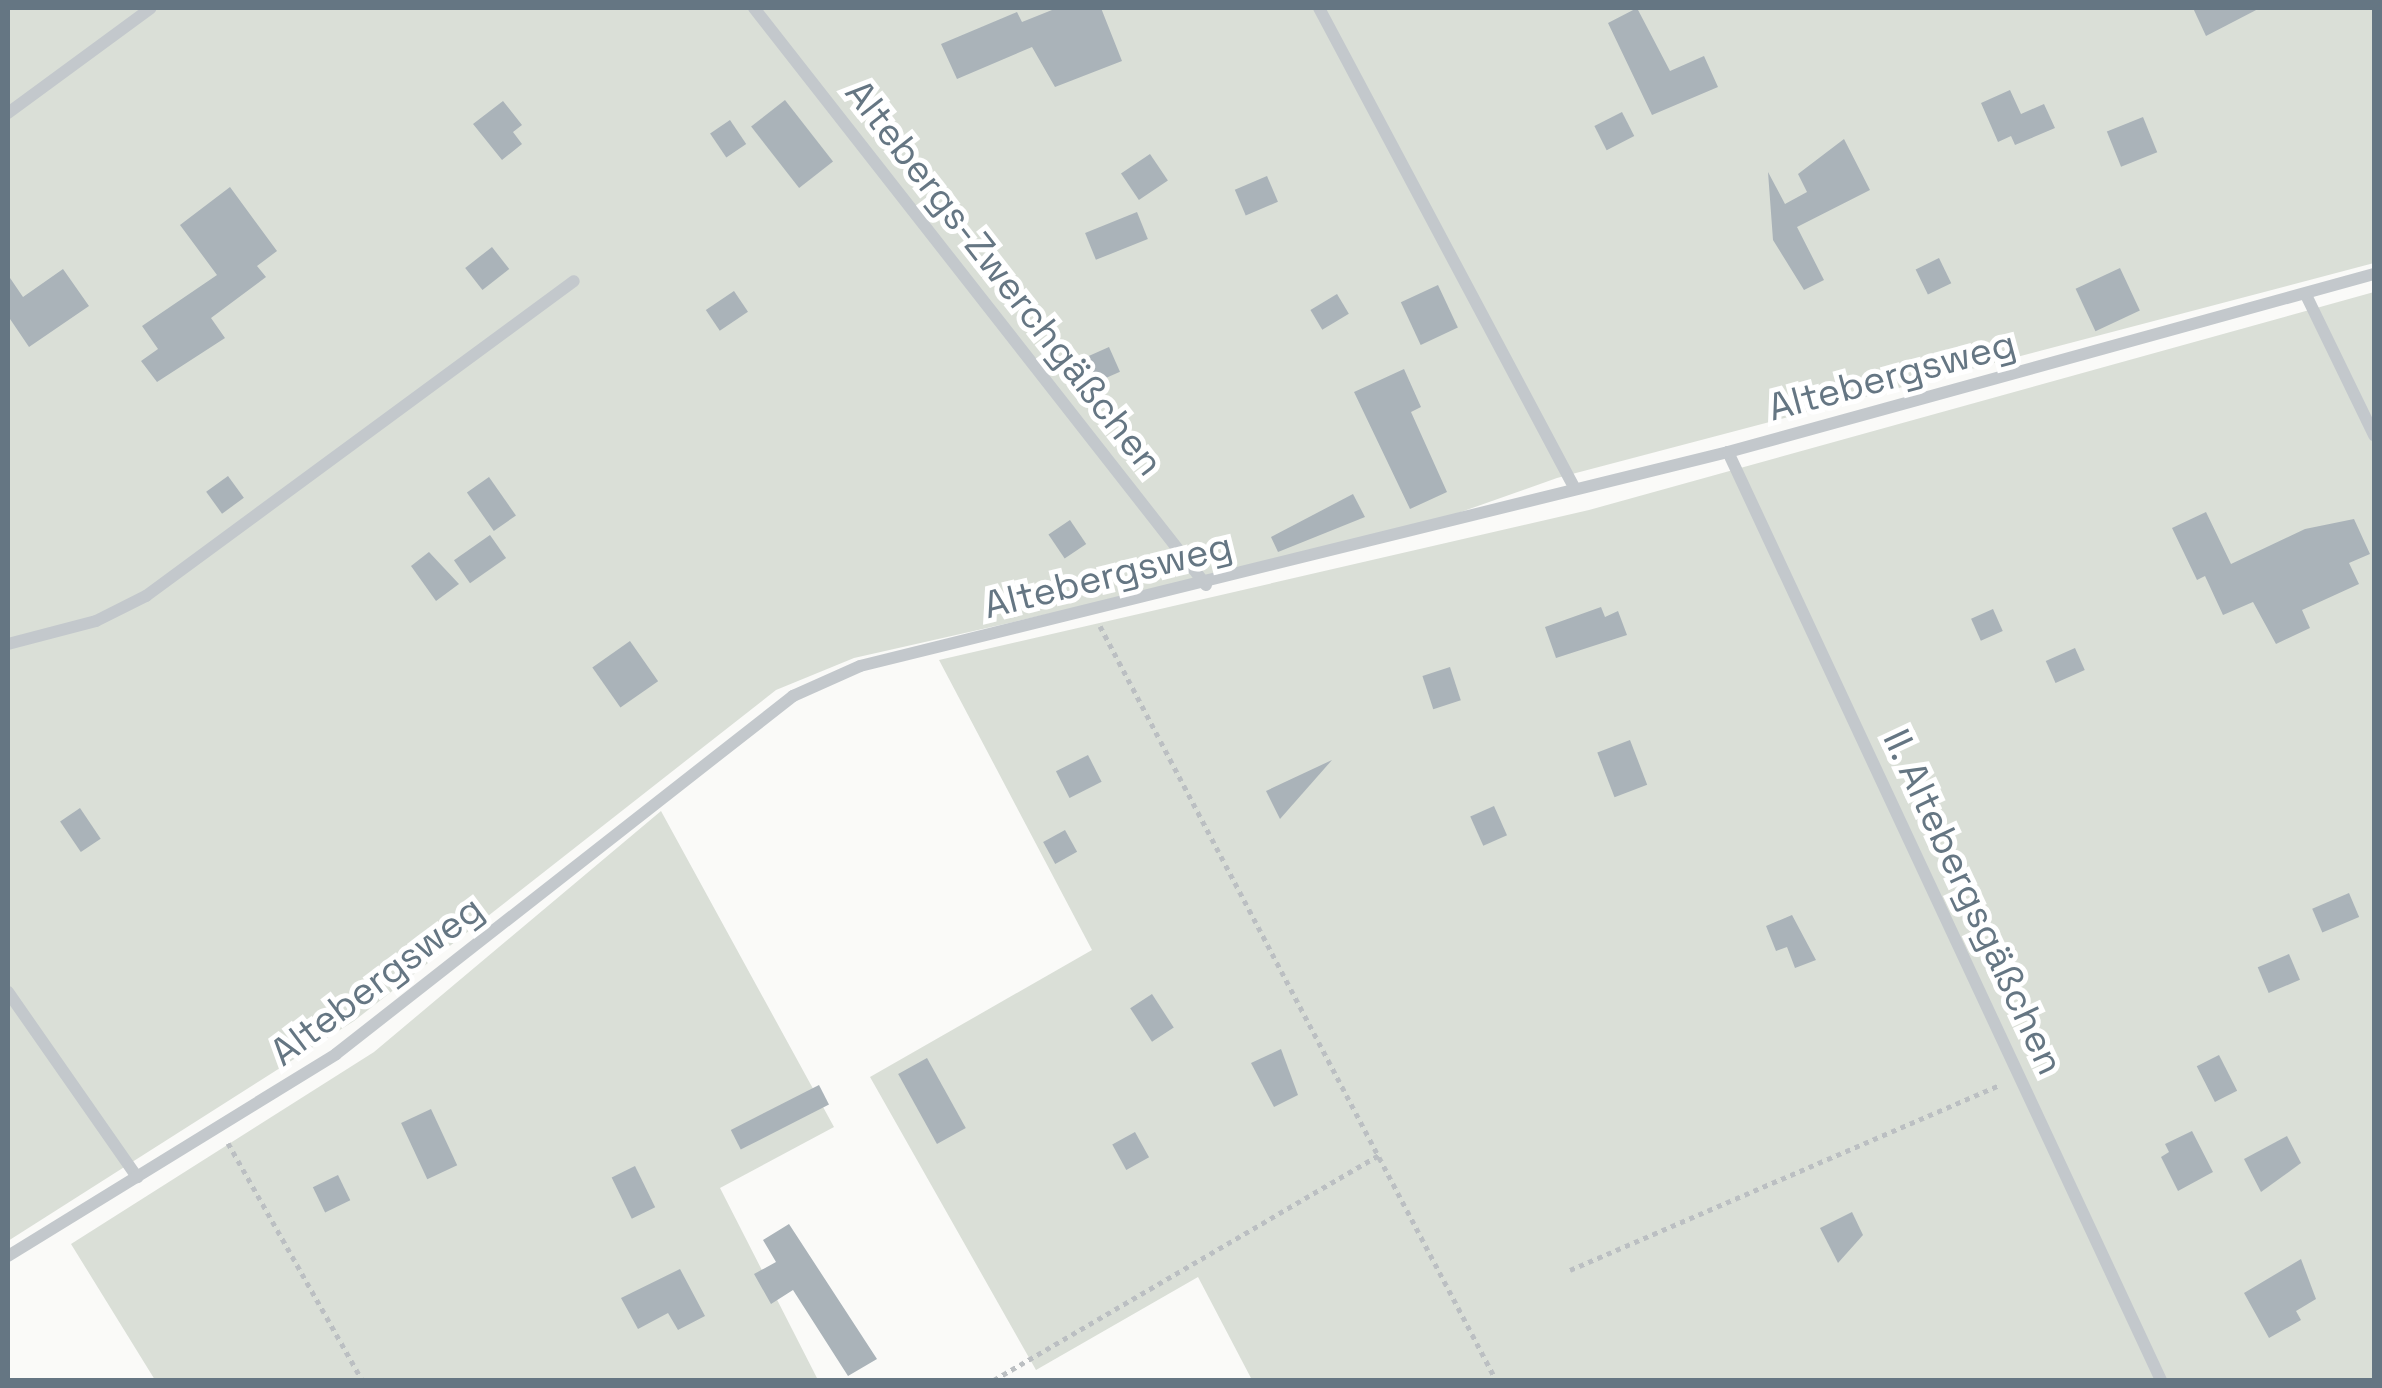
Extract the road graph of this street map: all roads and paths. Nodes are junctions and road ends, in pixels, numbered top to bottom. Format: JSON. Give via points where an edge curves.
{"nodes":[{"id":1,"x":152,"y":8,"type":"edge"},
{"id":2,"x":754,"y":8,"type":"edge"},
{"id":3,"x":1320,"y":8,"type":"edge"},
{"id":4,"x":8,"y":113,"type":"edge"},
{"id":5,"x":2374,"y":274,"type":"edge"},
{"id":6,"x":574,"y":281,"type":"dead end"},
{"id":7,"x":2306,"y":294,"type":"junction"},
{"id":8,"x":2374,"y":436,"type":"edge"},
{"id":9,"x":1728,"y":452,"type":"junction"},
{"id":10,"x":1574,"y":487,"type":"junction"},
{"id":11,"x":1206,"y":585,"type":"junction"},
{"id":12,"x":1093,"y":612,"type":"junction"},
{"id":13,"x":8,"y":644,"type":"edge"},
{"id":14,"x":8,"y":992,"type":"edge"},
{"id":15,"x":2022,"y":1075,"type":"junction"},
{"id":16,"x":219,"y":1127,"type":"junction"},
{"id":17,"x":1380,"y":1154,"type":"junction"},
{"id":18,"x":137,"y":1177,"type":"junction"},
{"id":19,"x":8,"y":1256,"type":"edge"},
{"id":20,"x":1570,"y":1270,"type":"dead end"},
{"id":21,"x":362,"y":1380,"type":"edge"},
{"id":22,"x":994,"y":1380,"type":"edge"},
{"id":23,"x":1496,"y":1380,"type":"edge"},
{"id":24,"x":2160,"y":1380,"type":"edge"}],
"edges":[{"from":1,"to":4,"type":"lane"},
{"from":2,"to":11,"type":"lane","name":"Altebergs-Zwerchgäßchen"},
{"from":3,"to":10,"type":"lane"},
{"from":5,"to":7,"type":"lane","name":"Altebergsweg"},
{"from":6,"to":13,"type":"lane","via":[[146,596],[96,621]]},
{"from":7,"to":8,"type":"lane"},
{"from":7,"to":9,"type":"lane","name":"Altebergsweg"},
{"from":9,"to":10,"type":"lane","name":"Altebergsweg"},
{"from":9,"to":15,"type":"lane","name":"II. Altebergsgäßchen"},
{"from":10,"to":11,"type":"lane","name":"Altebergsweg"},
{"from":11,"to":12,"type":"lane","name":"Altebergsweg"},
{"from":12,"to":16,"type":"lane","name":"Altebergsweg","via":[[860,666],[792,696],[384,1020]]},
{"from":12,"to":17,"type":"path"},
{"from":14,"to":18,"type":"lane"},
{"from":15,"to":20,"type":"path"},
{"from":15,"to":24,"type":"lane","name":"II. Altebergsgäßchen"},
{"from":16,"to":18,"type":"lane","name":"Altebergsweg"},
{"from":16,"to":21,"type":"path"},
{"from":17,"to":22,"type":"path"},
{"from":17,"to":23,"type":"path"},
{"from":18,"to":19,"type":"lane","name":"Altebergsweg"}]}
